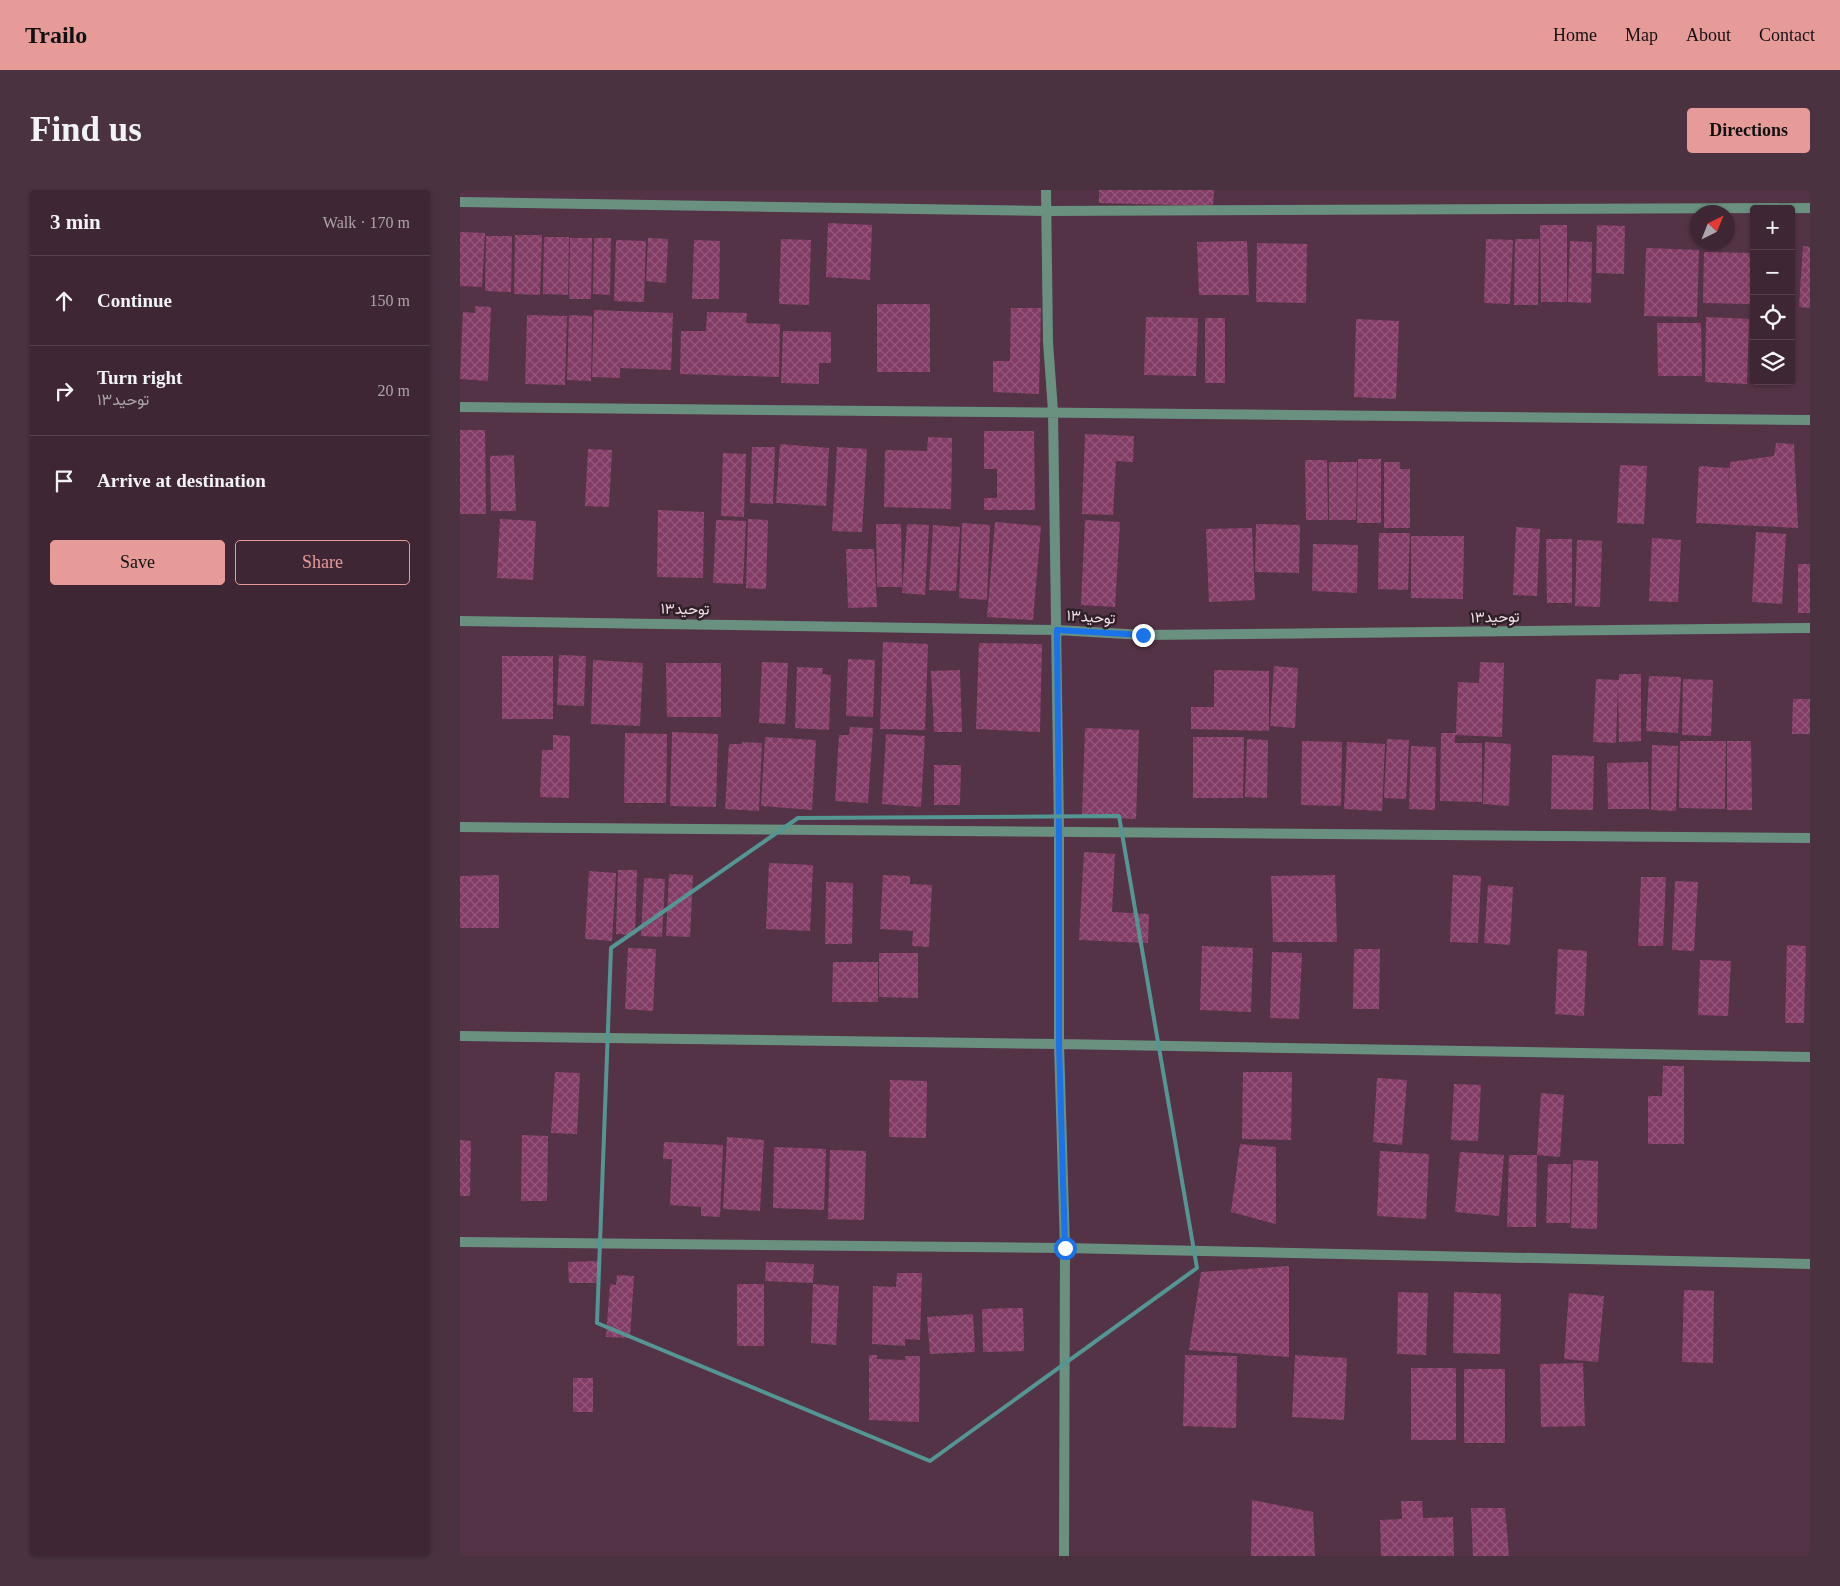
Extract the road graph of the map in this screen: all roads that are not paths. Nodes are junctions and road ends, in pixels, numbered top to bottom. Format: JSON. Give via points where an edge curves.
{"nodes":[{"id":1,"x":1046,"y":190,"type":"edge"},
{"id":2,"x":460,"y":202,"type":"edge"},
{"id":3,"x":1810,"y":208,"type":"edge"},
{"id":4,"x":1046,"y":211,"type":"junction"},
{"id":5,"x":460,"y":406,"type":"edge"},
{"id":6,"x":1053,"y":411,"type":"junction"},
{"id":7,"x":1810,"y":420,"type":"edge"},
{"id":8,"x":460,"y":620,"type":"edge"},
{"id":9,"x":1810,"y":628,"type":"edge"},
{"id":10,"x":1057,"y":630,"type":"junction"},
{"id":11,"x":460,"y":827,"type":"edge"},
{"id":12,"x":1059,"y":832,"type":"junction"},
{"id":13,"x":1810,"y":838,"type":"edge"},
{"id":14,"x":460,"y":1036,"type":"edge"},
{"id":15,"x":1059,"y":1044,"type":"junction"},
{"id":16,"x":1810,"y":1057,"type":"edge"},
{"id":17,"x":460,"y":1242,"type":"edge"},
{"id":18,"x":1065,"y":1248,"type":"junction"},
{"id":19,"x":1810,"y":1264,"type":"edge"},
{"id":20,"x":1064,"y":1556,"type":"edge"}],
"edges":[{"from":1,"to":4,"type":"street"},
{"from":2,"to":4,"type":"street"},
{"from":3,"to":4,"type":"street"},
{"from":4,"to":6,"type":"street","via":[[1048,342]]},
{"from":5,"to":6,"type":"street"},
{"from":6,"to":7,"type":"street"},
{"from":6,"to":10,"type":"street"},
{"from":8,"to":10,"type":"street","name":"توحید۱۳"},
{"from":9,"to":10,"type":"street","name":"توحید۱۳","via":[[1153,635]]},
{"from":10,"to":12,"type":"street"},
{"from":11,"to":12,"type":"street"},
{"from":12,"to":13,"type":"street"},
{"from":12,"to":15,"type":"street"},
{"from":14,"to":15,"type":"street"},
{"from":15,"to":16,"type":"street"},
{"from":15,"to":18,"type":"street"},
{"from":17,"to":18,"type":"street"},
{"from":18,"to":19,"type":"street"},
{"from":18,"to":20,"type":"street"}]}
